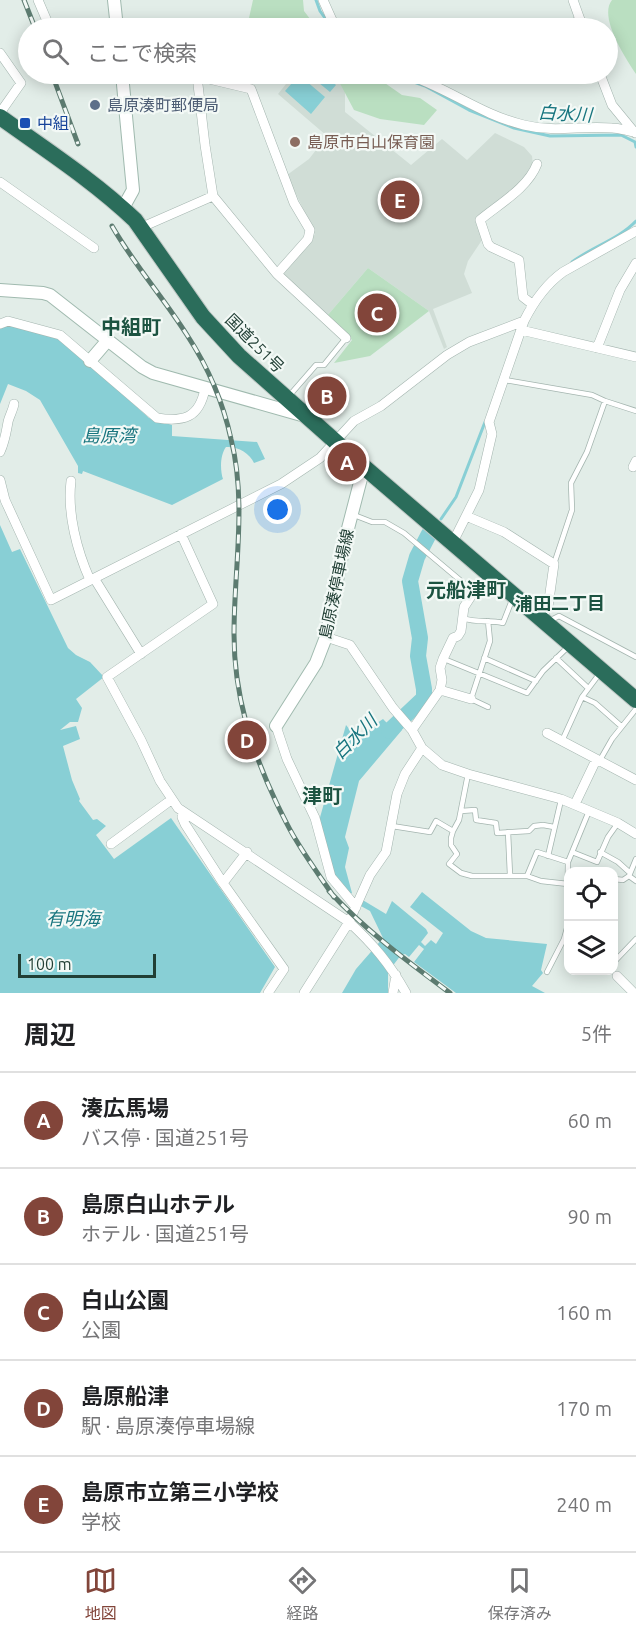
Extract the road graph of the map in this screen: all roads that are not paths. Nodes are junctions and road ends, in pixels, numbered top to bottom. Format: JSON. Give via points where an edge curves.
{"nodes":[{"id":1,"x":38,"y":0,"type":"edge"},
{"id":2,"x":114,"y":0,"type":"edge"},
{"id":3,"x":334,"y":0,"type":"edge"},
{"id":4,"x":573,"y":0,"type":"edge"},
{"id":5,"x":323,"y":2,"type":"edge"},
{"id":6,"x":46,"y":18,"type":"edge"},
{"id":7,"x":116,"y":18,"type":"edge"},
{"id":8,"x":333,"y":18,"type":"edge"},
{"id":9,"x":580,"y":18,"type":"edge"},
{"id":10,"x":0,"y":53,"type":"edge"},
{"id":11,"x":18,"y":78,"type":"edge"},
{"id":12,"x":20,"y":84,"type":"edge"},
{"id":13,"x":123,"y":84,"type":"edge"},
{"id":14,"x":195,"y":84,"type":"edge"},
{"id":15,"x":230,"y":84,"type":"edge"},
{"id":16,"x":433,"y":84,"type":"edge"},
{"id":17,"x":604,"y":84,"type":"edge"},
{"id":18,"x":0,"y":115,"type":"edge"},
{"id":19,"x":635,"y":133,"type":"edge"},
{"id":20,"x":537,"y":164,"type":"dead end"},
{"id":21,"x":1,"y":184,"type":"edge"},
{"id":22,"x":213,"y":196,"type":"junction"},
{"id":23,"x":123,"y":208,"type":"junction"},
{"id":24,"x":140,"y":228,"type":"junction"},
{"id":25,"x":636,"y":231,"type":"edge"},
{"id":26,"x":94,"y":248,"type":"dead end"},
{"id":27,"x":636,"y":263,"type":"edge"},
{"id":28,"x":277,"y":274,"type":"junction"},
{"id":29,"x":0,"y":290,"type":"edge"},
{"id":30,"x":532,"y":304,"type":"junction"},
{"id":31,"x":0,"y":324,"type":"edge"},
{"id":32,"x":521,"y":324,"type":"junction"},
{"id":33,"x":346,"y":338,"type":"joint"},
{"id":34,"x":108,"y":340,"type":"junction"},
{"id":35,"x":597,"y":348,"type":"junction"},
{"id":36,"x":636,"y":357,"type":"edge"},
{"id":37,"x":90,"y":361,"type":"junction"},
{"id":38,"x":505,"y":380,"type":"junction"},
{"id":39,"x":205,"y":389,"type":"junction"},
{"id":40,"x":286,"y":399,"type":"junction"},
{"id":41,"x":605,"y":401,"type":"junction"},
{"id":42,"x":14,"y":404,"type":"dead end"},
{"id":43,"x":636,"y":411,"type":"edge"},
{"id":44,"x":306,"y":416,"type":"junction"},
{"id":45,"x":335,"y":442,"type":"junction"},
{"id":46,"x":0,"y":452,"type":"edge"},
{"id":47,"x":364,"y":467,"type":"junction"},
{"id":48,"x":0,"y":480,"type":"edge"},
{"id":49,"x":71,"y":481,"type":"dead end"},
{"id":50,"x":352,"y":514,"type":"junction"},
{"id":51,"x":466,"y":516,"type":"junction"},
{"id":52,"x":181,"y":534,"type":"junction"},
{"id":53,"x":453,"y":542,"type":"junction"},
{"id":54,"x":554,"y":564,"type":"junction"},
{"id":55,"x":92,"y":579,"type":"junction"},
{"id":56,"x":508,"y":590,"type":"junction"},
{"id":57,"x":473,"y":591,"type":"junction"},
{"id":58,"x":461,"y":618,"type":"junction"},
{"id":59,"x":488,"y":621,"type":"junction"},
{"id":60,"x":543,"y":621,"type":"junction"},
{"id":61,"x":326,"y":637,"type":"junction"},
{"id":62,"x":571,"y":644,"type":"junction"},
{"id":63,"x":141,"y":654,"type":"junction"},
{"id":64,"x":636,"y":657,"type":"edge"},
{"id":65,"x":443,"y":658,"type":"junction"},
{"id":66,"x":484,"y":658,"type":"junction"},
{"id":67,"x":556,"y":658,"type":"junction"},
{"id":68,"x":602,"y":671,"type":"junction"},
{"id":69,"x":479,"y":672,"type":"junction"},
{"id":70,"x":536,"y":681,"type":"junction"},
{"id":71,"x":588,"y":688,"type":"junction"},
{"id":72,"x":440,"y":690,"type":"junction"},
{"id":73,"x":582,"y":697,"type":"junction"},
{"id":74,"x":471,"y":699,"type":"junction"},
{"id":75,"x":636,"y":700,"type":"edge"},
{"id":76,"x":488,"y":706,"type":"dead end"},
{"id":77,"x":636,"y":709,"type":"edge"},
{"id":78,"x":276,"y":726,"type":"joint"},
{"id":79,"x":621,"y":726,"type":"junction"},
{"id":80,"x":410,"y":728,"type":"junction"},
{"id":81,"x":548,"y":734,"type":"dead end"},
{"id":82,"x":562,"y":741,"type":"junction"},
{"id":83,"x":422,"y":748,"type":"junction"},
{"id":84,"x":598,"y":760,"type":"junction"},
{"id":85,"x":468,"y":774,"type":"junction"},
{"id":86,"x":636,"y":780,"type":"edge"},
{"id":87,"x":561,"y":799,"type":"junction"},
{"id":88,"x":171,"y":800,"type":"junction"},
{"id":89,"x":574,"y":804,"type":"junction"},
{"id":90,"x":461,"y":811,"type":"junction"},
{"id":91,"x":589,"y":811,"type":"junction"},
{"id":92,"x":184,"y":812,"type":"junction"},
{"id":93,"x":618,"y":823,"type":"junction"},
{"id":94,"x":392,"y":826,"type":"junction"},
{"id":95,"x":554,"y":826,"type":"junction"},
{"id":96,"x":453,"y":831,"type":"junction"},
{"id":97,"x":508,"y":832,"type":"junction"},
{"id":98,"x":636,"y":834,"type":"edge"},
{"id":99,"x":111,"y":844,"type":"dead end"},
{"id":100,"x":246,"y":852,"type":"junction"},
{"id":101,"x":572,"y":852,"type":"junction"},
{"id":102,"x":600,"y":852,"type":"junction"},
{"id":103,"x":548,"y":856,"type":"junction"},
{"id":104,"x":636,"y":860,"type":"edge"},
{"id":105,"x":568,"y":862,"type":"junction"},
{"id":106,"x":568,"y":867,"type":"edge"},
{"id":107,"x":629,"y":874,"type":"junction"},
{"id":108,"x":510,"y":875,"type":"junction"},
{"id":109,"x":527,"y":876,"type":"junction"},
{"id":110,"x":618,"y":879,"type":"edge"},
{"id":111,"x":636,"y":881,"type":"edge"},
{"id":112,"x":223,"y":883,"type":"junction"},
{"id":113,"x":564,"y":884,"type":"edge"},
{"id":114,"x":356,"y":907,"type":"junction"},
{"id":115,"x":349,"y":922,"type":"junction"},
{"id":116,"x":636,"y":939,"type":"edge"},
{"id":117,"x":564,"y":943,"type":"edge"},
{"id":118,"x":618,"y":958,"type":"edge"},
{"id":119,"x":394,"y":972,"type":"junction"},
{"id":120,"x":547,"y":972,"type":"dead end"},
{"id":121,"x":617,"y":975,"type":"edge"},
{"id":122,"x":268,"y":993,"type":"edge"},
{"id":123,"x":304,"y":993,"type":"edge"},
{"id":124,"x":393,"y":993,"type":"edge"},
{"id":125,"x":406,"y":993,"type":"edge"},
{"id":126,"x":634,"y":993,"type":"edge"}],
"edges":[{"from":1,"to":6,"type":"street"},
{"from":2,"to":7,"type":"street"},
{"from":3,"to":5,"type":"street"},
{"from":4,"to":9,"type":"street"},
{"from":5,"to":8,"type":"street"},
{"from":10,"to":11,"type":"street"},
{"from":12,"to":18,"type":"street"},
{"from":13,"to":23,"type":"street","via":[[133,190]]},
{"from":14,"to":22,"type":"street"},
{"from":15,"to":28,"type":"street","via":[[251,89],[294,203],[310,231],[308,239]]},
{"from":16,"to":19,"type":"street","via":[[468,104],[525,125],[567,130],[611,128]]},
{"from":17,"to":19,"type":"street","via":[[612,105]]},
{"from":18,"to":23,"type":"highway","name":"国道251号"},
{"from":20,"to":30,"type":"street","via":[[525,183],[480,220],[491,247],[519,260],[523,297]]},
{"from":21,"to":26,"type":"street"},
{"from":22,"to":24,"type":"street"},
{"from":22,"to":28,"type":"street"},
{"from":23,"to":24,"type":"highway","name":"国道251号"},
{"from":24,"to":40,"type":"highway","name":"国道251号","via":[[203,317]]},
{"from":25,"to":30,"type":"street","via":[[563,272]]},
{"from":27,"to":35,"type":"street","via":[[620,290]]},
{"from":28,"to":33,"type":"street"},
{"from":29,"to":34,"type":"street","via":[[50,295]]},
{"from":30,"to":32,"type":"street"},
{"from":31,"to":37,"type":"street","via":[[8,321],[56,333]]},
{"from":32,"to":35,"type":"street"},
{"from":32,"to":38,"type":"street"},
{"from":32,"to":45,"type":"street","via":[[454,350],[381,406],[354,421]]},
{"from":33,"to":40,"type":"lane","via":[[324,365],[316,365]]},
{"from":34,"to":37,"type":"street"},
{"from":34,"to":39,"type":"street","via":[[153,373]]},
{"from":35,"to":36,"type":"street"},
{"from":37,"to":39,"type":"street","via":[[157,418],[174,421],[190,416],[201,405]]},
{"from":38,"to":41,"type":"lane","via":[[592,395]]},
{"from":38,"to":51,"type":"street","via":[[489,422],[492,434],[479,490]]},
{"from":39,"to":44,"type":"street"},
{"from":40,"to":44,"type":"highway","name":"国道251号"},
{"from":41,"to":43,"type":"lane"},
{"from":41,"to":54,"type":"lane","via":[[571,483],[572,510]]},
{"from":42,"to":46,"type":"street"},
{"from":44,"to":45,"type":"highway","name":"国道251号"},
{"from":45,"to":47,"type":"highway","name":"国道251号"},
{"from":45,"to":52,"type":"street","via":[[320,458],[280,483]]},
{"from":47,"to":50,"type":"street","name":"島原湊停車場線"},
{"from":47,"to":53,"type":"highway","name":"国道251号"},
{"from":48,"to":55,"type":"street","via":[[5,500],[51,600]]},
{"from":49,"to":55,"type":"street","via":[[70,504],[81,560]]},
{"from":50,"to":57,"type":"lane","via":[[372,522],[385,522],[404,533]]},
{"from":50,"to":61,"type":"street","name":"島原湊停車場線"},
{"from":51,"to":53,"type":"street"},
{"from":51,"to":54,"type":"street","via":[[504,532]]},
{"from":52,"to":55,"type":"street"},
{"from":52,"to":63,"type":"street","via":[[213,604]]},
{"from":53,"to":56,"type":"highway","name":"国道251号"},
{"from":54,"to":60,"type":"street"},
{"from":55,"to":63,"type":"street"},
{"from":56,"to":57,"type":"street","via":[[477,587]]},
{"from":56,"to":59,"type":"lane","via":[[503,623]]},
{"from":56,"to":60,"type":"highway","name":"国道251号"},
{"from":57,"to":58,"type":"street"},
{"from":58,"to":59,"type":"lane","via":[[476,623]]},
{"from":58,"to":65,"type":"street","via":[[461,631]]},
{"from":59,"to":66,"type":"lane","via":[[490,641]]},
{"from":60,"to":62,"type":"highway","name":"国道251号"},
{"from":60,"to":64,"type":"lane","via":[[559,616]]},
{"from":61,"to":78,"type":"street","name":"島原湊停車場線","via":[[316,663]]},
{"from":61,"to":80,"type":"street","via":[[350,645]]},
{"from":62,"to":67,"type":"lane"},
{"from":62,"to":68,"type":"highway","name":"国道251号"},
{"from":63,"to":88,"type":"street","via":[[107,677]]},
{"from":65,"to":69,"type":"lane"},
{"from":65,"to":72,"type":"street"},
{"from":66,"to":69,"type":"lane"},
{"from":66,"to":70,"type":"lane"},
{"from":67,"to":70,"type":"lane"},
{"from":67,"to":71,"type":"lane"},
{"from":68,"to":71,"type":"lane"},
{"from":68,"to":75,"type":"highway","name":"国道251号"},
{"from":69,"to":70,"type":"lane","via":[[527,693]]},
{"from":69,"to":74,"type":"lane"},
{"from":71,"to":73,"type":"lane"},
{"from":72,"to":74,"type":"street"},
{"from":72,"to":80,"type":"street"},
{"from":73,"to":79,"type":"lane"},
{"from":73,"to":82,"type":"lane"},
{"from":74,"to":76,"type":"lane"},
{"from":77,"to":79,"type":"lane"},
{"from":78,"to":114,"type":"street","via":[[315,818],[331,877]]},
{"from":79,"to":84,"type":"lane"},
{"from":80,"to":83,"type":"street"},
{"from":81,"to":82,"type":"street"},
{"from":82,"to":84,"type":"street"},
{"from":83,"to":85,"type":"street","via":[[442,765]]},
{"from":83,"to":94,"type":"street","via":[[397,794]]},
{"from":84,"to":86,"type":"street"},
{"from":84,"to":89,"type":"street"},
{"from":85,"to":87,"type":"street"},
{"from":85,"to":90,"type":"lane"},
{"from":87,"to":89,"type":"street"},
{"from":87,"to":95,"type":"lane"},
{"from":88,"to":92,"type":"street"},
{"from":88,"to":99,"type":"street"},
{"from":89,"to":91,"type":"street"},
{"from":90,"to":96,"type":"lane"},
{"from":90,"to":97,"type":"lane","via":[[475,810],[476,820],[496,823],[497,833]]},
{"from":91,"to":93,"type":"street"},
{"from":91,"to":101,"type":"lane"},
{"from":92,"to":100,"type":"street"},
{"from":92,"to":112,"type":"street","via":[[184,824]]},
{"from":93,"to":98,"type":"street"},
{"from":93,"to":102,"type":"lane"},
{"from":94,"to":96,"type":"lane","via":[[430,832],[436,821]]},
{"from":94,"to":114,"type":"street","via":[[386,852],[370,874]]},
{"from":95,"to":97,"type":"lane"},
{"from":95,"to":103,"type":"lane"},
{"from":96,"to":108,"type":"lane","via":[[451,845],[457,854],[449,864],[472,876]]},
{"from":97,"to":108,"type":"lane"},
{"from":100,"to":112,"type":"street"},
{"from":100,"to":115,"type":"street"},
{"from":101,"to":102,"type":"lane","via":[[597,862]]},
{"from":101,"to":105,"type":"lane"},
{"from":102,"to":107,"type":"lane"},
{"from":103,"to":105,"type":"lane"},
{"from":103,"to":109,"type":"lane","via":[[537,852]]},
{"from":104,"to":107,"type":"lane"},
{"from":105,"to":106,"type":"lane"},
{"from":107,"to":110,"type":"lane"},
{"from":107,"to":111,"type":"lane"},
{"from":108,"to":109,"type":"lane"},
{"from":109,"to":113,"type":"lane"},
{"from":112,"to":122,"type":"street","via":[[284,969]]},
{"from":114,"to":115,"type":"street"},
{"from":115,"to":119,"type":"street","via":[[374,944]]},
{"from":115,"to":123,"type":"street"},
{"from":116,"to":118,"type":"lane"},
{"from":117,"to":120,"type":"lane"},
{"from":119,"to":124,"type":"street"},
{"from":119,"to":125,"type":"street"},
{"from":121,"to":126,"type":"street"}]}
